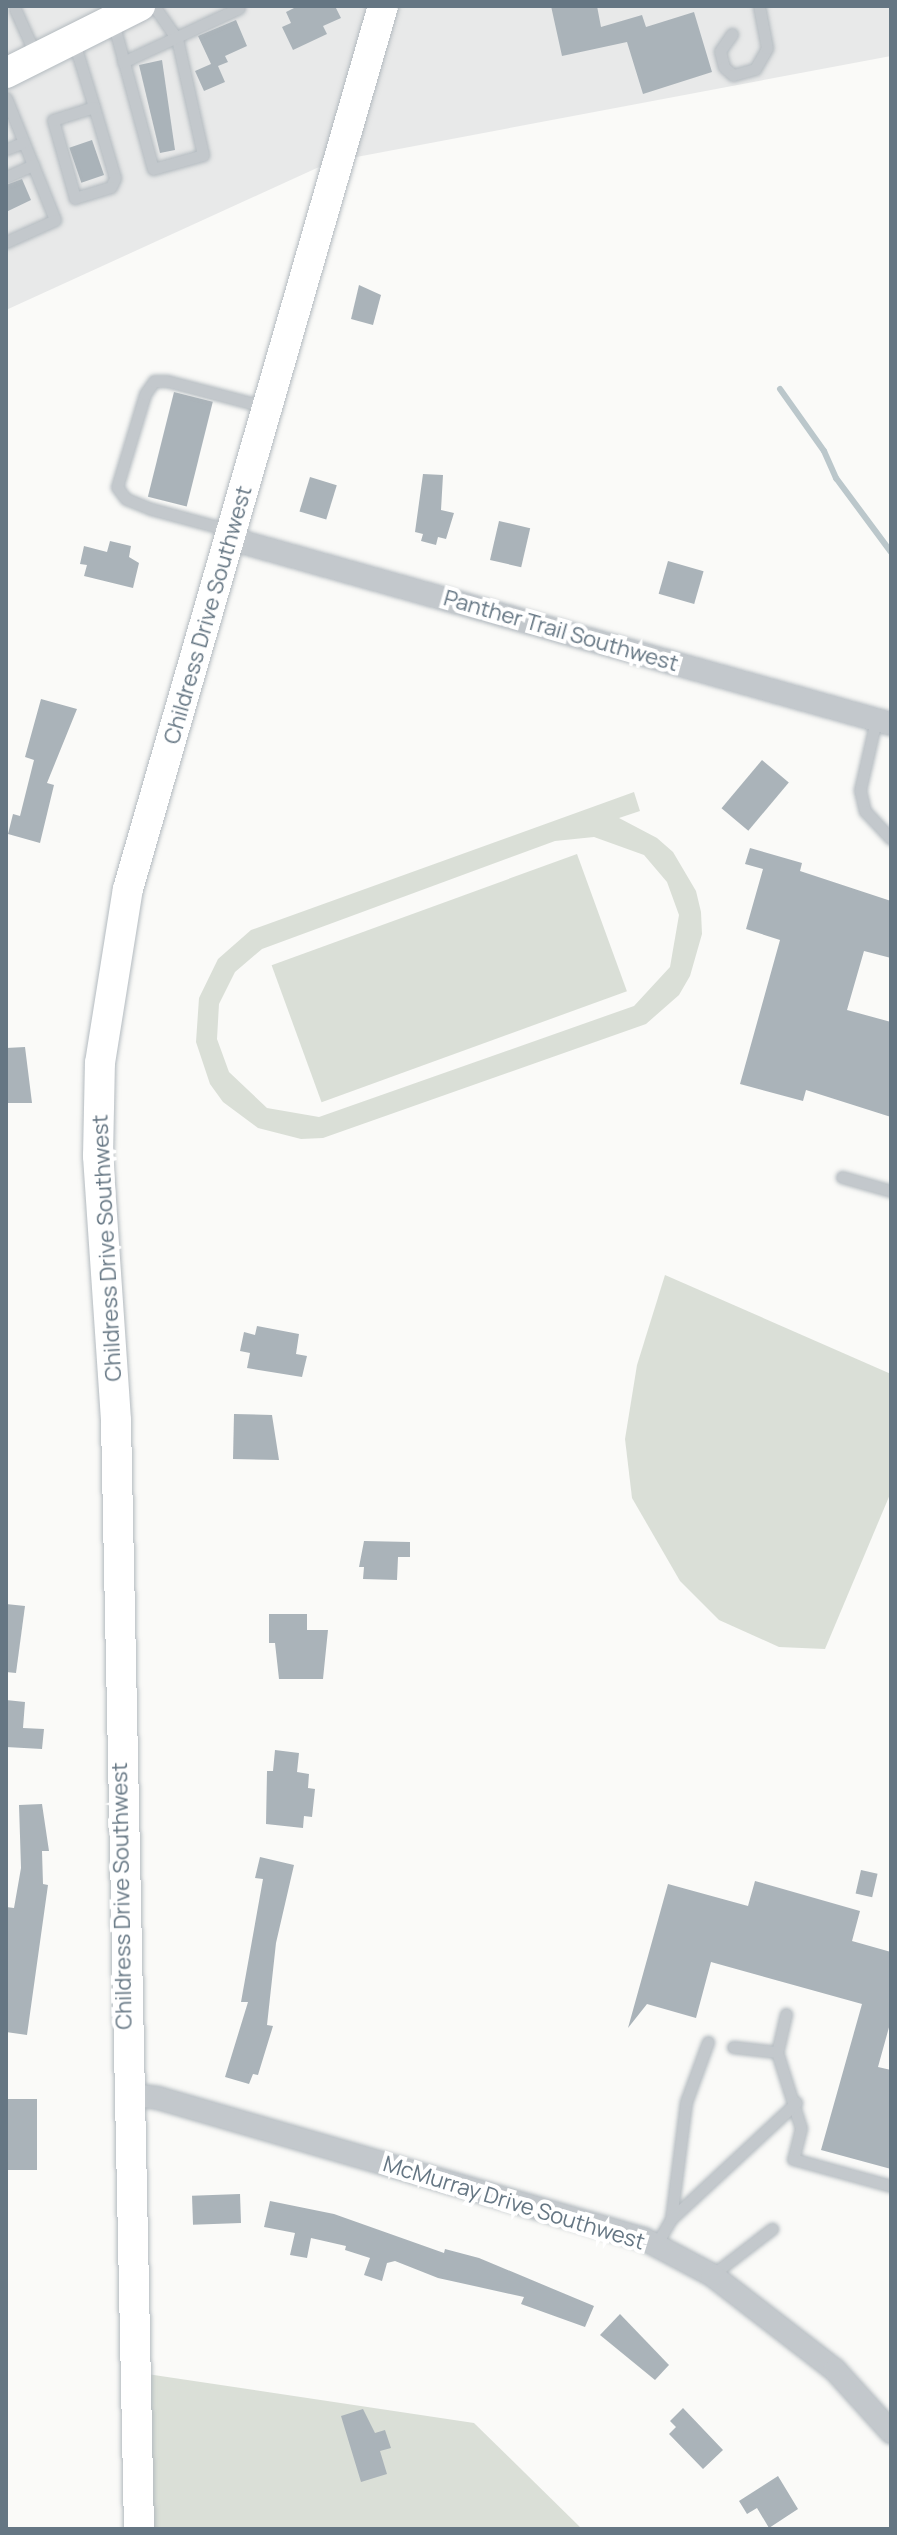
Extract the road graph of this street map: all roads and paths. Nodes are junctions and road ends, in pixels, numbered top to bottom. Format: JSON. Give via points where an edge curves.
{"nodes":[{"id":1,"x":140,"y":6,"type":"edge"},
{"id":2,"x":154,"y":6,"type":"edge"},
{"id":3,"x":383,"y":6,"type":"edge"},
{"id":4,"x":759,"y":6,"type":"edge"},
{"id":5,"x":239,"y":8,"type":"edge"},
{"id":6,"x":15,"y":9,"type":"edge"},
{"id":7,"x":112,"y":19,"type":"junction"},
{"id":8,"x":732,"y":34,"type":"dead end"},
{"id":9,"x":73,"y":39,"type":"junction"},
{"id":10,"x":177,"y":39,"type":"junction"},
{"id":11,"x":37,"y":57,"type":"junction"},
{"id":12,"x":123,"y":62,"type":"junction"},
{"id":13,"x":6,"y":73,"type":"edge"},
{"id":14,"x":6,"y":98,"type":"edge"},
{"id":15,"x":94,"y":107,"type":"junction"},
{"id":16,"x":10,"y":118,"type":"edge"},
{"id":17,"x":24,"y":142,"type":"junction"},
{"id":18,"x":7,"y":149,"type":"edge"},
{"id":19,"x":33,"y":165,"type":"junction"},
{"id":20,"x":6,"y":177,"type":"edge"},
{"id":21,"x":6,"y":242,"type":"edge"},
{"id":22,"x":268,"y":407,"type":"junction"},
{"id":23,"x":232,"y":535,"type":"junction"},
{"id":24,"x":883,"y":722,"type":"edge"},
{"id":25,"x":891,"y":839,"type":"edge"},
{"id":26,"x":842,"y":1177,"type":"dead end"},
{"id":27,"x":891,"y":1191,"type":"edge"},
{"id":28,"x":786,"y":2014,"type":"dead end"},
{"id":29,"x":708,"y":2042,"type":"dead end"},
{"id":30,"x":733,"y":2047,"type":"dead end"},
{"id":31,"x":777,"y":2052,"type":"junction"},
{"id":32,"x":126,"y":2094,"type":"junction"},
{"id":33,"x":796,"y":2103,"type":"junction"},
{"id":34,"x":891,"y":2186,"type":"edge"},
{"id":35,"x":671,"y":2219,"type":"junction"},
{"id":36,"x":772,"y":2229,"type":"dead end"},
{"id":37,"x":656,"y":2245,"type":"junction"},
{"id":38,"x":712,"y":2275,"type":"junction"},
{"id":39,"x":891,"y":2432,"type":"edge"},
{"id":40,"x":139,"y":2529,"type":"edge"}],
"edges":[{"from":1,"to":7,"type":"street"},
{"from":2,"to":10,"type":"lane"},
{"from":3,"to":22,"type":"street","name":"Childress Drive Southwest"},
{"from":4,"to":8,"type":"lane","via":[[767,48],[755,69],[733,75],[724,67],[720,51]]},
{"from":5,"to":10,"type":"lane"},
{"from":6,"to":11,"type":"lane"},
{"from":7,"to":9,"type":"street"},
{"from":7,"to":12,"type":"lane"},
{"from":9,"to":11,"type":"street"},
{"from":9,"to":15,"type":"lane"},
{"from":10,"to":12,"type":"lane"},
{"from":10,"to":12,"type":"lane","via":[[203,155],[153,169]]},
{"from":11,"to":13,"type":"street"},
{"from":14,"to":16,"type":"lane"},
{"from":15,"to":15,"type":"lane","via":[[53,120],[75,198],[111,187],[115,178]]},
{"from":16,"to":17,"type":"lane"},
{"from":17,"to":18,"type":"lane"},
{"from":17,"to":19,"type":"lane"},
{"from":19,"to":20,"type":"lane"},
{"from":19,"to":21,"type":"lane","via":[[55,220]]},
{"from":22,"to":23,"type":"street","name":"Childress Drive Southwest"},
{"from":22,"to":23,"type":"lane","via":[[154,381],[145,394],[117,487],[126,499]]},
{"from":23,"to":24,"type":"street","name":"Panther Trail Southwest"},
{"from":23,"to":32,"type":"street","name":"Childress Drive Southwest","via":[[128,889],[100,1063],[98,1156],[116,1420]]},
{"from":24,"to":25,"type":"lane","via":[[860,790],[865,811]]},
{"from":26,"to":27,"type":"lane"},
{"from":28,"to":31,"type":"lane"},
{"from":29,"to":35,"type":"lane","via":[[686,2102]]},
{"from":30,"to":31,"type":"lane"},
{"from":31,"to":33,"type":"lane"},
{"from":32,"to":37,"type":"street","name":"McMurray Drive Southwest","via":[[158,2098]]},
{"from":32,"to":40,"type":"street","name":"Childress Drive Southwest"},
{"from":33,"to":34,"type":"lane","via":[[801,2128],[793,2159]]},
{"from":33,"to":35,"type":"lane"},
{"from":35,"to":37,"type":"lane"},
{"from":36,"to":38,"type":"lane"},
{"from":37,"to":38,"type":"street","name":"McMurray Drive Southwest"},
{"from":38,"to":39,"type":"street","name":"McMurray Drive Southwest","via":[[835,2370]]}]}
